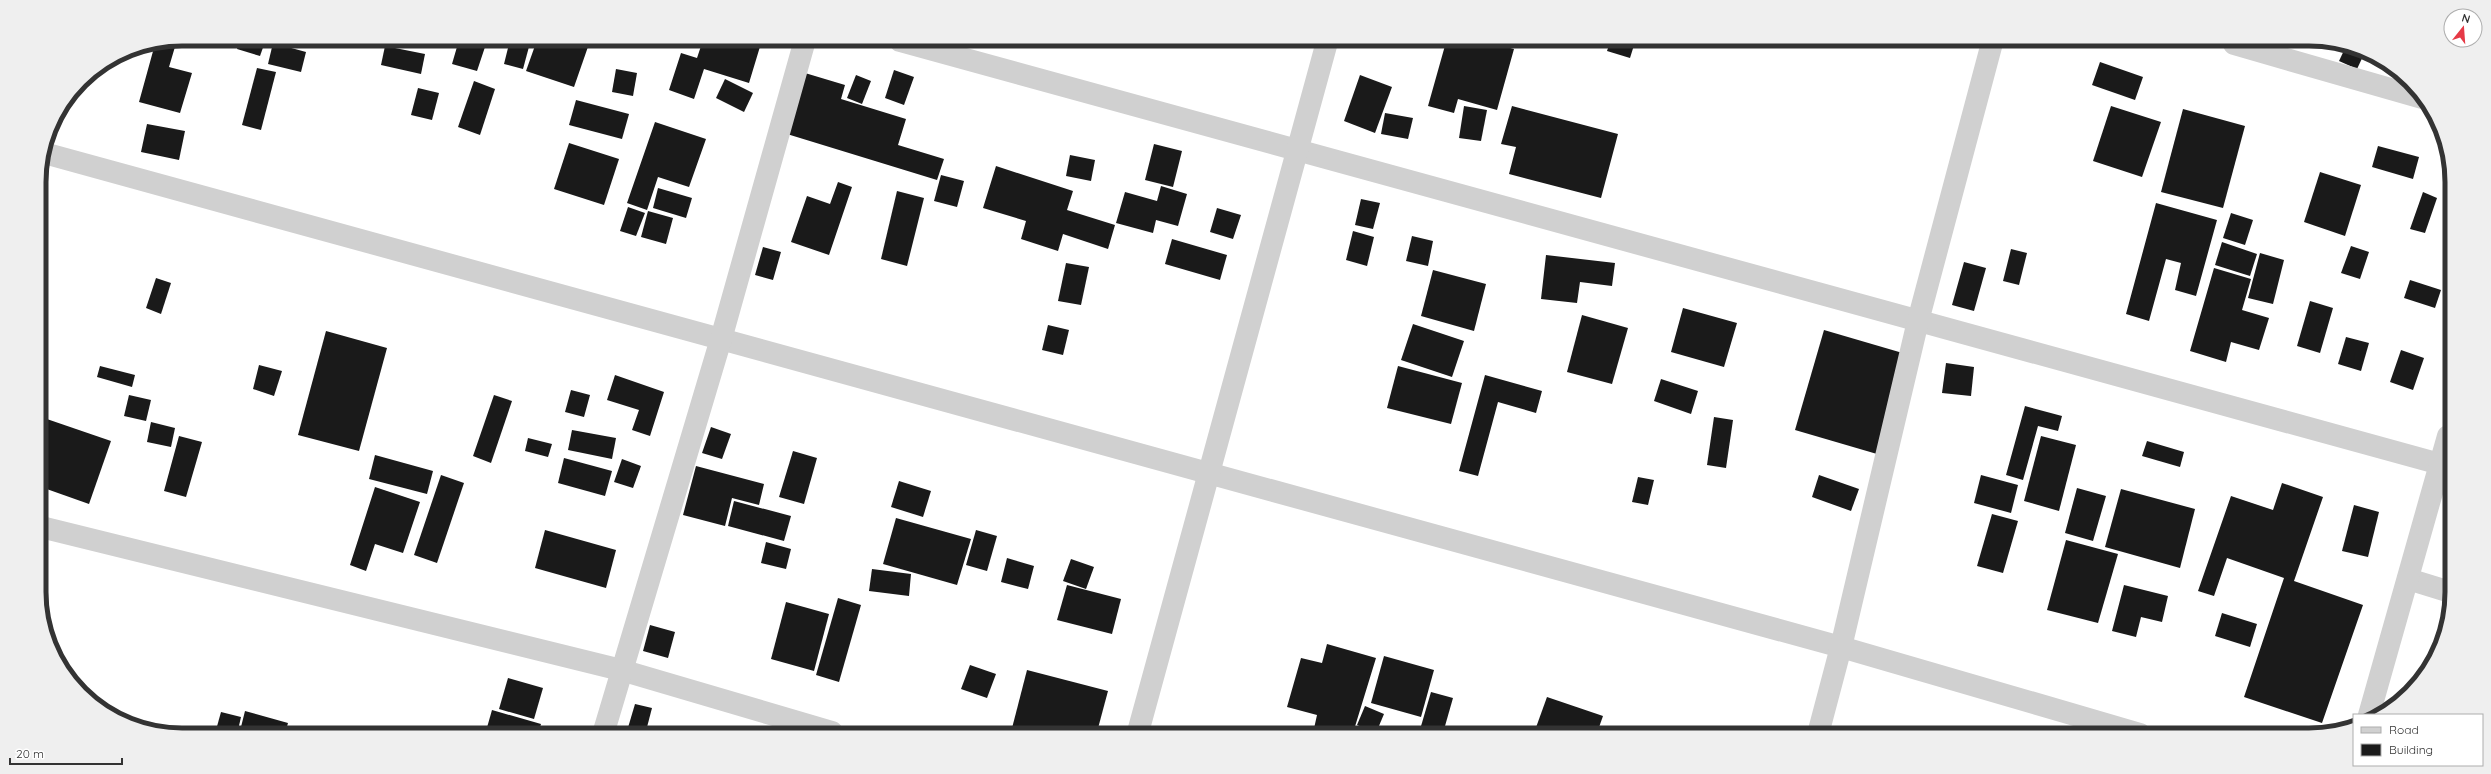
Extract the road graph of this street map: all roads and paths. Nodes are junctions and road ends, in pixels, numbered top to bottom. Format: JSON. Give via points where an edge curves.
{"nodes":[{"id":1,"x":803,"y":46,"type":"edge"},
{"id":2,"x":918,"y":46,"type":"edge"},
{"id":3,"x":1326,"y":46,"type":"edge"},
{"id":4,"x":1991,"y":46,"type":"edge"},
{"id":5,"x":2241,"y":46,"type":"edge"},
{"id":6,"x":2414,"y":96,"type":"edge"},
{"id":7,"x":1298,"y":150,"type":"junction"},
{"id":8,"x":49,"y":154,"type":"edge"},
{"id":9,"x":1918,"y":321,"type":"junction"},
{"id":10,"x":721,"y":339,"type":"junction"},
{"id":11,"x":2445,"y":446,"type":"edge"},
{"id":12,"x":2440,"y":464,"type":"junction"},
{"id":13,"x":1208,"y":475,"type":"junction"},
{"id":14,"x":46,"y":528,"type":"edge"},
{"id":15,"x":2408,"y":579,"type":"junction"},
{"id":16,"x":2445,"y":590,"type":"edge"},
{"id":17,"x":1841,"y":647,"type":"junction"},
{"id":18,"x":621,"y":670,"type":"junction"},
{"id":19,"x":2369,"y":714,"type":"edge"},
{"id":20,"x":605,"y":728,"type":"edge"},
{"id":21,"x":818,"y":728,"type":"edge"},
{"id":22,"x":1139,"y":728,"type":"edge"},
{"id":23,"x":1820,"y":728,"type":"edge"},
{"id":24,"x":2119,"y":728,"type":"edge"}],
"edges":[{"from":1,"to":10,"type":"street"},
{"from":2,"to":7,"type":"street"},
{"from":3,"to":7,"type":"street"},
{"from":4,"to":9,"type":"street"},
{"from":5,"to":6,"type":"street"},
{"from":7,"to":9,"type":"street"},
{"from":7,"to":13,"type":"street"},
{"from":8,"to":10,"type":"street"},
{"from":9,"to":12,"type":"street"},
{"from":9,"to":17,"type":"street"},
{"from":10,"to":13,"type":"street"},
{"from":10,"to":18,"type":"street"},
{"from":11,"to":12,"type":"street"},
{"from":12,"to":15,"type":"street"},
{"from":13,"to":17,"type":"street"},
{"from":13,"to":22,"type":"street"},
{"from":14,"to":18,"type":"street"},
{"from":15,"to":16,"type":"street"},
{"from":15,"to":19,"type":"street"},
{"from":17,"to":23,"type":"street"},
{"from":17,"to":24,"type":"street"},
{"from":18,"to":20,"type":"street"},
{"from":18,"to":21,"type":"street"}]}
